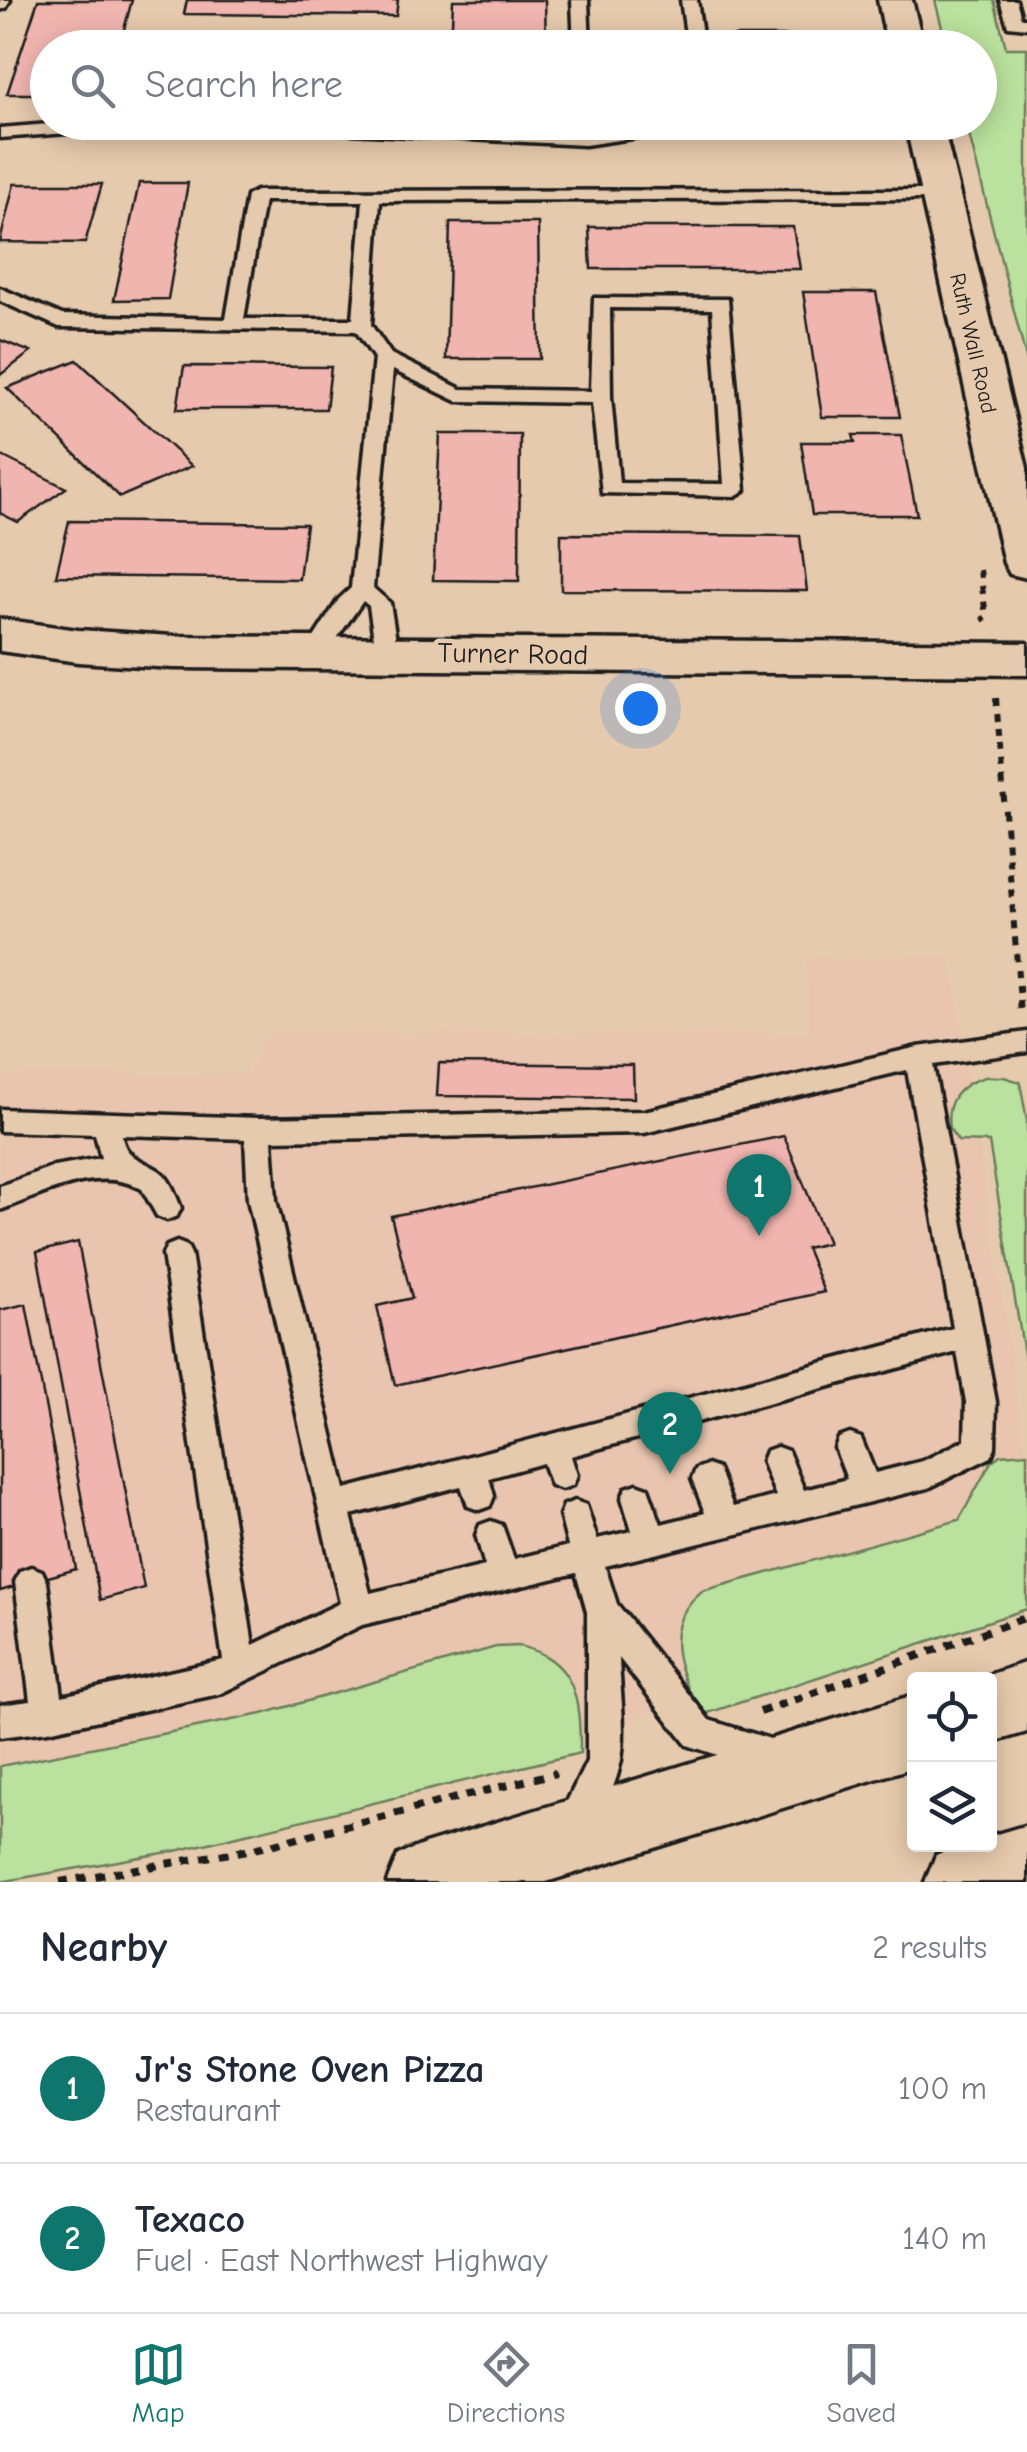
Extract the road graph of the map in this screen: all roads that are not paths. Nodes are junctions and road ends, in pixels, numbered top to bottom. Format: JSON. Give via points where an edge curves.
{"nodes":[{"id":1,"x":580,"y":0,"type":"edge"},
{"id":2,"x":689,"y":0,"type":"edge"},
{"id":3,"x":895,"y":0,"type":"edge"},
{"id":4,"x":1008,"y":0,"type":"edge"},
{"id":5,"x":1027,"y":23,"type":"edge"},
{"id":6,"x":581,"y":30,"type":"edge"},
{"id":7,"x":693,"y":30,"type":"edge"},
{"id":8,"x":902,"y":30,"type":"edge"},
{"id":9,"x":30,"y":131,"type":"edge"},
{"id":10,"x":0,"y":133,"type":"edge"},
{"id":11,"x":927,"y":140,"type":"edge"},
{"id":12,"x":372,"y":196,"type":"junction"},
{"id":13,"x":940,"y":196,"type":"junction"},
{"id":14,"x":0,"y":294,"type":"edge"},
{"id":15,"x":234,"y":326,"type":"junction"},
{"id":16,"x":362,"y":326,"type":"junction"},
{"id":17,"x":384,"y":358,"type":"junction"},
{"id":18,"x":600,"y":397,"type":"junction"},
{"id":19,"x":1027,"y":562,"type":"edge"},
{"id":20,"x":362,"y":590,"type":"junction"},
{"id":21,"x":0,"y":635,"type":"edge"},
{"id":22,"x":387,"y":652,"type":"junction"},
{"id":23,"x":316,"y":654,"type":"junction"},
{"id":24,"x":1008,"y":660,"type":"edge"},
{"id":25,"x":1025,"y":1043,"type":"edge"},
{"id":26,"x":918,"y":1058,"type":"junction"},
{"id":27,"x":0,"y":1120,"type":"edge"},
{"id":28,"x":108,"y":1124,"type":"junction"},
{"id":29,"x":258,"y":1129,"type":"junction"},
{"id":30,"x":130,"y":1170,"type":"junction"},
{"id":31,"x":0,"y":1199,"type":"edge"},
{"id":32,"x":167,"y":1208,"type":"dead end"},
{"id":33,"x":177,"y":1254,"type":"dead end"},
{"id":34,"x":969,"y":1336,"type":"junction"},
{"id":35,"x":850,"y":1448,"type":"dead end"},
{"id":36,"x":778,"y":1461,"type":"dead end"},
{"id":37,"x":707,"y":1479,"type":"dead end"},
{"id":38,"x":866,"y":1489,"type":"junction"},
{"id":39,"x":637,"y":1498,"type":"dead end"},
{"id":40,"x":333,"y":1506,"type":"junction"},
{"id":41,"x":795,"y":1506,"type":"junction"},
{"id":42,"x":575,"y":1515,"type":"dead end"},
{"id":43,"x":724,"y":1524,"type":"junction"},
{"id":44,"x":491,"y":1536,"type":"dead end"},
{"id":45,"x":651,"y":1540,"type":"junction"},
{"id":46,"x":588,"y":1556,"type":"junction"},
{"id":47,"x":504,"y":1576,"type":"junction"},
{"id":48,"x":32,"y":1582,"type":"dead end"},
{"id":49,"x":358,"y":1611,"type":"junction"},
{"id":50,"x":603,"y":1612,"type":"junction"},
{"id":51,"x":240,"y":1668,"type":"junction"},
{"id":52,"x":1027,"y":1696,"type":"edge"},
{"id":53,"x":997,"y":1706,"type":"edge"},
{"id":54,"x":48,"y":1715,"type":"junction"},
{"id":55,"x":0,"y":1721,"type":"edge"},
{"id":56,"x":907,"y":1733,"type":"edge"},
{"id":57,"x":810,"y":1764,"type":"junction"},
{"id":58,"x":559,"y":1842,"type":"junction"},
{"id":59,"x":1027,"y":1863,"type":"edge"},
{"id":60,"x":425,"y":1882,"type":"edge"},
{"id":61,"x":964,"y":1882,"type":"edge"}],
"edges":[{"from":1,"to":6,"type":"lane"},
{"from":2,"to":7,"type":"lane"},
{"from":3,"to":8,"type":"main road"},
{"from":4,"to":5,"type":"lane","via":[[1014,23]]},
{"from":9,"to":10,"type":"lane"},
{"from":11,"to":13,"type":"main road","name":"Ruth Wall Road"},
{"from":12,"to":13,"type":"lane"},
{"from":12,"to":15,"type":"lane","via":[[256,196]]},
{"from":12,"to":16,"type":"lane"},
{"from":13,"to":19,"type":"main road","name":"Ruth Wall Road"},
{"from":14,"to":15,"type":"lane","via":[[59,321]]},
{"from":15,"to":16,"type":"lane"},
{"from":16,"to":17,"type":"lane"},
{"from":17,"to":18,"type":"lane","via":[[457,396]]},
{"from":17,"to":20,"type":"lane"},
{"from":18,"to":18,"type":"lane","via":[[609,490],[735,490],[721,303],[600,302]]},
{"from":20,"to":22,"type":"lane","via":[[380,606]]},
{"from":20,"to":23,"type":"lane"},
{"from":21,"to":23,"type":"main road","name":"Turner Road","via":[[173,652]]},
{"from":22,"to":23,"type":"main road","name":"Turner Road"},
{"from":22,"to":24,"type":"main road","name":"Turner Road"},
{"from":25,"to":26,"type":"lane"},
{"from":26,"to":29,"type":"lane","via":[[644,1122]]},
{"from":26,"to":34,"type":"lane"},
{"from":27,"to":28,"type":"lane"},
{"from":28,"to":29,"type":"lane"},
{"from":28,"to":30,"type":"lane","via":[[110,1150]]},
{"from":29,"to":40,"type":"lane","via":[[262,1200]]},
{"from":30,"to":31,"type":"lane","via":[[61,1176]]},
{"from":30,"to":32,"type":"lane","via":[[153,1181]]},
{"from":33,"to":51,"type":"lane"},
{"from":34,"to":38,"type":"lane","via":[[981,1402],[980,1447],[928,1474]]},
{"from":34,"to":40,"type":"lane","via":[[826,1387],[558,1461]]},
{"from":35,"to":38,"type":"lane"},
{"from":36,"to":41,"type":"lane"},
{"from":37,"to":43,"type":"lane"},
{"from":38,"to":41,"type":"lane"},
{"from":39,"to":45,"type":"lane"},
{"from":40,"to":49,"type":"lane"},
{"from":41,"to":43,"type":"lane"},
{"from":42,"to":46,"type":"lane"},
{"from":43,"to":45,"type":"lane"},
{"from":44,"to":47,"type":"lane"},
{"from":45,"to":46,"type":"lane"},
{"from":46,"to":47,"type":"lane"},
{"from":46,"to":50,"type":"lane"},
{"from":47,"to":49,"type":"lane"},
{"from":48,"to":54,"type":"lane"},
{"from":49,"to":51,"type":"lane"},
{"from":50,"to":57,"type":"lane","via":[[699,1733]]},
{"from":50,"to":58,"type":"lane","via":[[604,1761],[586,1805]]},
{"from":51,"to":54,"type":"lane"},
{"from":52,"to":53,"type":"main road"},
{"from":54,"to":55,"type":"lane"},
{"from":56,"to":57,"type":"main road"},
{"from":57,"to":58,"type":"main road"},
{"from":58,"to":60,"type":"main road"},
{"from":59,"to":61,"type":"main road"}]}
